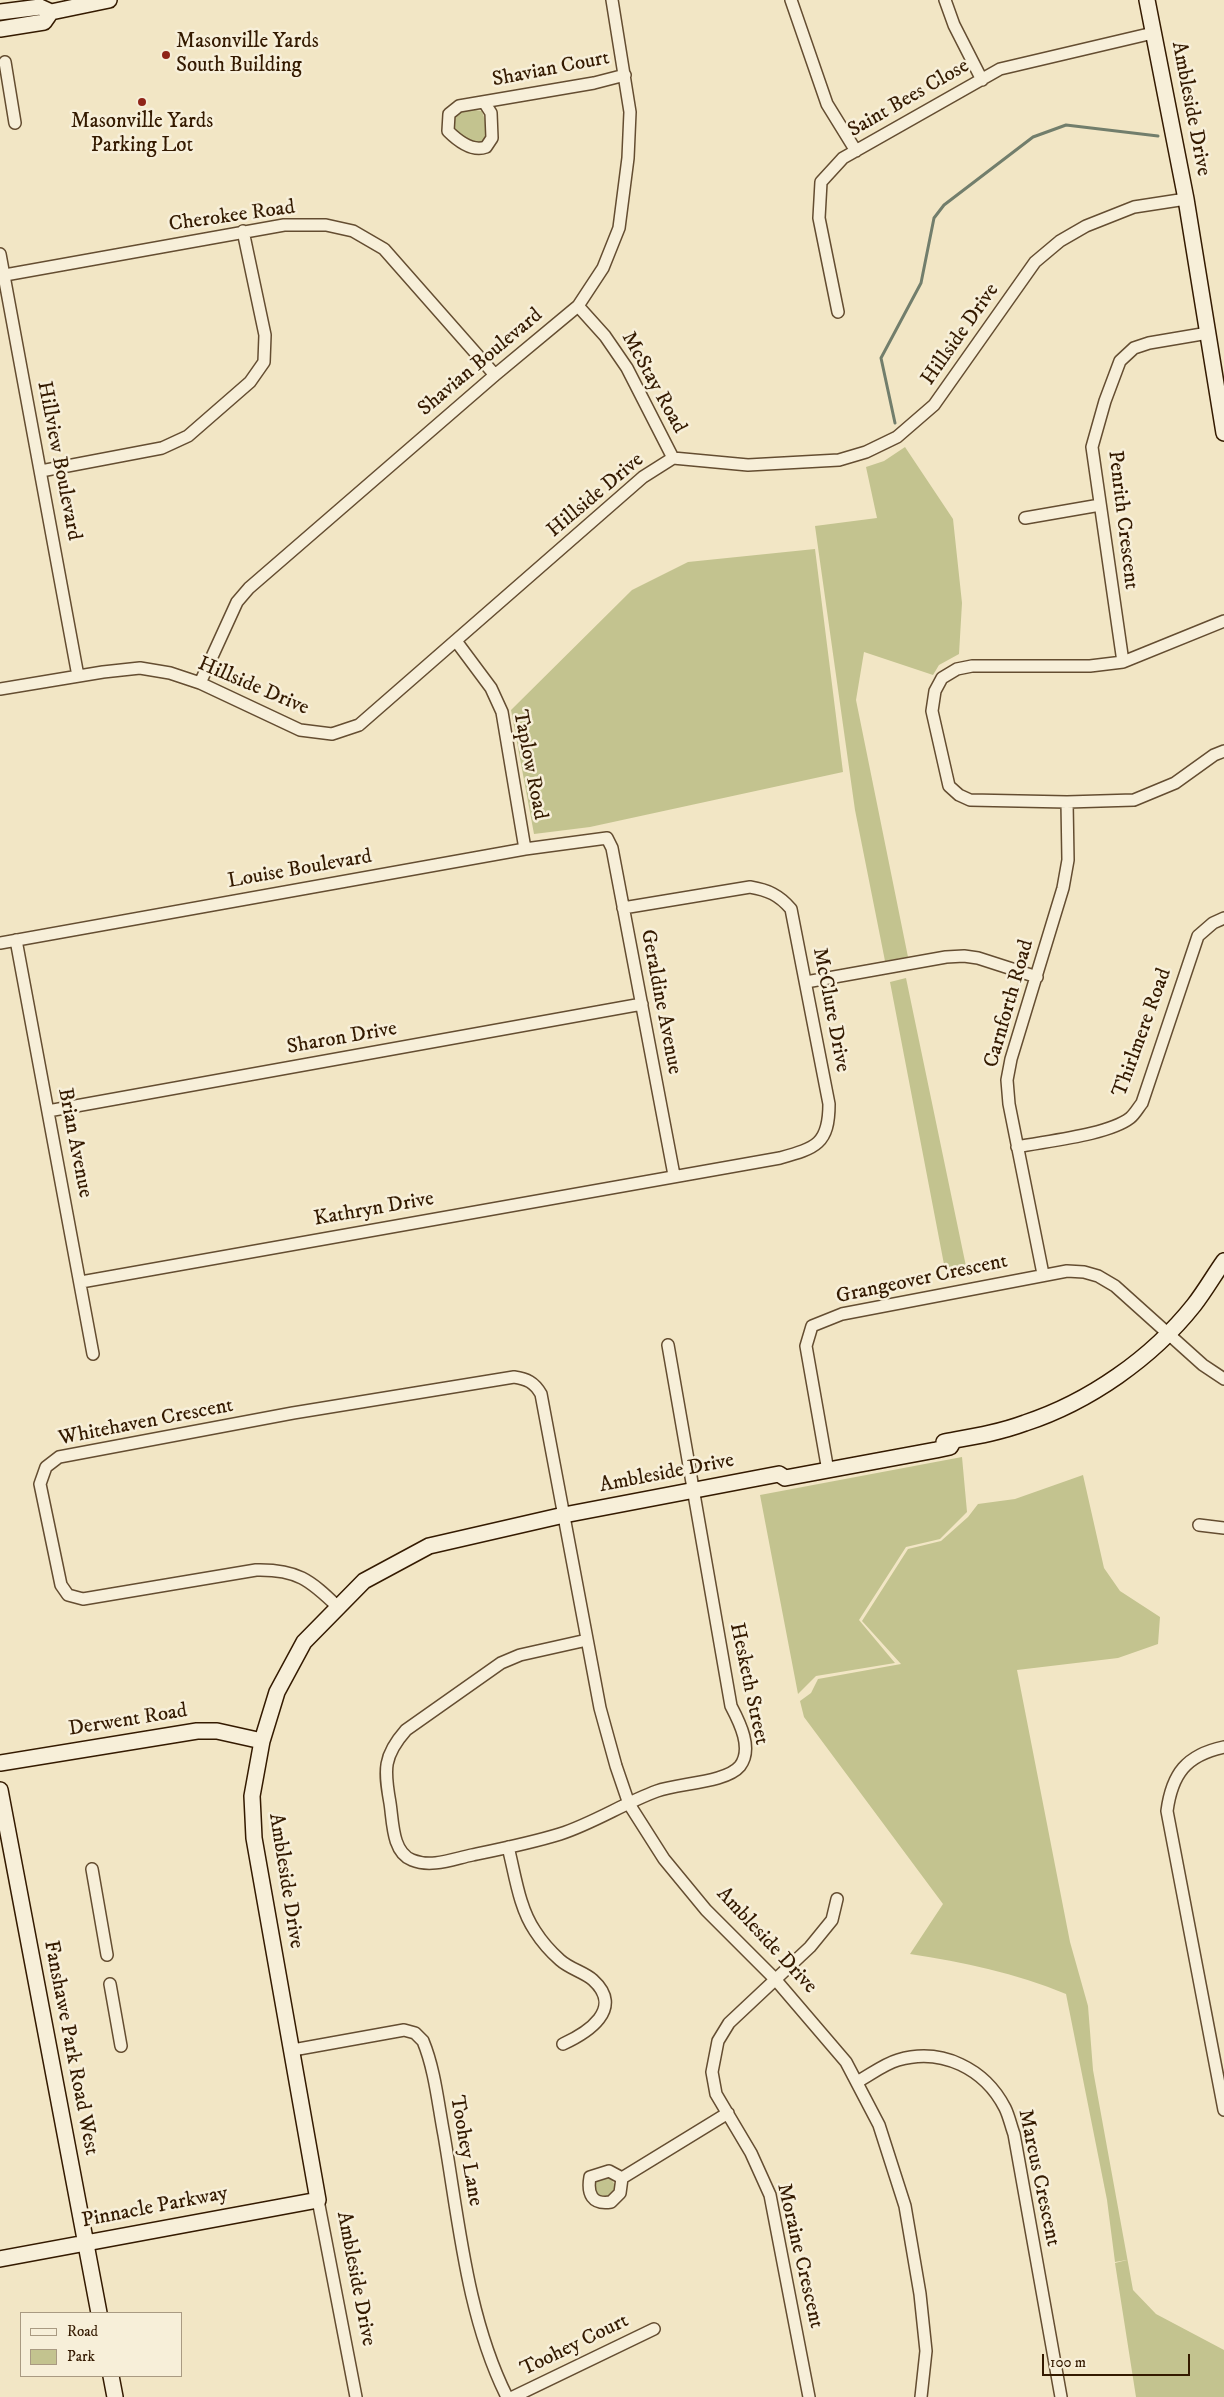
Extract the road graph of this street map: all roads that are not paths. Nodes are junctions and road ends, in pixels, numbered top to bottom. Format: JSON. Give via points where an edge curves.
{"nodes":[{"id":1,"x":109,"y":0,"type":"edge"},
{"id":2,"x":612,"y":0,"type":"edge"},
{"id":3,"x":791,"y":0,"type":"edge"},
{"id":4,"x":945,"y":0,"type":"edge"},
{"id":5,"x":1147,"y":0,"type":"edge"},
{"id":6,"x":0,"y":12,"type":"edge"},
{"id":7,"x":51,"y":12,"type":"junction"},
{"id":8,"x":0,"y":29,"type":"edge"},
{"id":9,"x":1153,"y":33,"type":"junction"},
{"id":10,"x":4,"y":62,"type":"dead end"},
{"id":11,"x":625,"y":75,"type":"junction"},
{"id":12,"x":982,"y":80,"type":"junction"},
{"id":13,"x":484,"y":102,"type":"junction"},
{"id":14,"x":15,"y":124,"type":"dead end"},
{"id":15,"x":856,"y":151,"type":"junction"},
{"id":16,"x":1186,"y":199,"type":"junction"},
{"id":17,"x":243,"y":231,"type":"junction"},
{"id":18,"x":0,"y":254,"type":"edge"},
{"id":19,"x":4,"y":275,"type":"junction"},
{"id":20,"x":578,"y":306,"type":"junction"},
{"id":21,"x":838,"y":312,"type":"dead end"},
{"id":22,"x":1208,"y":333,"type":"junction"},
{"id":23,"x":495,"y":374,"type":"junction"},
{"id":24,"x":1224,"y":433,"type":"edge"},
{"id":25,"x":673,"y":458,"type":"junction"},
{"id":26,"x":41,"y":471,"type":"junction"},
{"id":27,"x":1100,"y":505,"type":"junction"},
{"id":28,"x":1025,"y":518,"type":"dead end"},
{"id":29,"x":1224,"y":621,"type":"edge"},
{"id":30,"x":456,"y":641,"type":"junction"},
{"id":31,"x":1123,"y":662,"type":"junction"},
{"id":32,"x":78,"y":676,"type":"junction"},
{"id":33,"x":200,"y":683,"type":"junction"},
{"id":34,"x":0,"y":689,"type":"edge"},
{"id":35,"x":1224,"y":751,"type":"edge"},
{"id":36,"x":1066,"y":802,"type":"junction"},
{"id":37,"x":607,"y":838,"type":"joint"},
{"id":38,"x":525,"y":849,"type":"junction"},
{"id":39,"x":623,"y":908,"type":"junction"},
{"id":40,"x":1224,"y":918,"type":"edge"},
{"id":41,"x":16,"y":940,"type":"junction"},
{"id":42,"x":0,"y":943,"type":"edge"},
{"id":43,"x":1037,"y":977,"type":"junction"},
{"id":44,"x":806,"y":982,"type":"junction"},
{"id":45,"x":642,"y":1004,"type":"junction"},
{"id":46,"x":48,"y":1111,"type":"junction"},
{"id":47,"x":1017,"y":1147,"type":"junction"},
{"id":48,"x":674,"y":1175,"type":"junction"},
{"id":49,"x":1224,"y":1261,"type":"edge"},
{"id":50,"x":1043,"y":1274,"type":"junction"},
{"id":51,"x":81,"y":1282,"type":"junction"},
{"id":52,"x":1168,"y":1332,"type":"junction"},
{"id":53,"x":668,"y":1345,"type":"dead end"},
{"id":54,"x":93,"y":1354,"type":"dead end"},
{"id":55,"x":1224,"y":1379,"type":"edge"},
{"id":56,"x":827,"y":1467,"type":"junction"},
{"id":57,"x":694,"y":1492,"type":"junction"},
{"id":58,"x":564,"y":1515,"type":"junction"},
{"id":59,"x":1199,"y":1526,"type":"dead end"},
{"id":60,"x":1224,"y":1528,"type":"edge"},
{"id":61,"x":338,"y":1606,"type":"junction"},
{"id":62,"x":587,"y":1640,"type":"junction"},
{"id":63,"x":262,"y":1741,"type":"junction"},
{"id":64,"x":1224,"y":1747,"type":"edge"},
{"id":65,"x":0,"y":1763,"type":"edge"},
{"id":66,"x":0,"y":1790,"type":"edge"},
{"id":67,"x":629,"y":1804,"type":"junction"},
{"id":68,"x":508,"y":1847,"type":"junction"},
{"id":69,"x":92,"y":1869,"type":"dead end"},
{"id":70,"x":837,"y":1899,"type":"dead end"},
{"id":71,"x":107,"y":1955,"type":"dead end"},
{"id":72,"x":775,"y":1979,"type":"junction"},
{"id":73,"x":110,"y":1984,"type":"dead end"},
{"id":74,"x":563,"y":2044,"type":"dead end"},
{"id":75,"x":122,"y":2046,"type":"dead end"},
{"id":76,"x":1219,"y":2049,"type":"edge"},
{"id":77,"x":293,"y":2050,"type":"junction"},
{"id":78,"x":857,"y":2082,"type":"junction"},
{"id":79,"x":1224,"y":2110,"type":"edge"},
{"id":80,"x":728,"y":2113,"type":"junction"},
{"id":81,"x":622,"y":2178,"type":"dead end"},
{"id":82,"x":318,"y":2200,"type":"junction"},
{"id":83,"x":86,"y":2243,"type":"junction"},
{"id":84,"x":0,"y":2259,"type":"edge"},
{"id":85,"x":99,"y":2312,"type":"edge"},
{"id":86,"x":654,"y":2329,"type":"dead end"},
{"id":87,"x":111,"y":2377,"type":"edge"},
{"id":88,"x":115,"y":2397,"type":"edge"},
{"id":89,"x":356,"y":2397,"type":"edge"},
{"id":90,"x":508,"y":2397,"type":"edge"},
{"id":91,"x":513,"y":2397,"type":"edge"},
{"id":92,"x":809,"y":2397,"type":"edge"},
{"id":93,"x":921,"y":2397,"type":"edge"},
{"id":94,"x":1061,"y":2397,"type":"edge"}],
"edges":[{"from":1,"to":7,"type":"street"},
{"from":2,"to":11,"type":"street","name":"Shavian Boulevard"},
{"from":3,"to":15,"type":"street","via":[[827,104]]},
{"from":4,"to":12,"type":"street"},
{"from":5,"to":9,"type":"street","name":"Ambleside Drive"},
{"from":6,"to":7,"type":"street","via":[[40,7]]},
{"from":7,"to":8,"type":"street","via":[[44,22]]},
{"from":9,"to":12,"type":"street","name":"Saint Bees Close","via":[[1000,69]]},
{"from":9,"to":16,"type":"street","name":"Ambleside Drive"},
{"from":10,"to":14,"type":"street"},
{"from":11,"to":13,"type":"street","name":"Shavian Court"},
{"from":11,"to":20,"type":"street","name":"Shavian Boulevard","via":[[630,112],[619,228],[604,268]]},
{"from":12,"to":15,"type":"street","name":"Saint Bees Close"},
{"from":13,"to":13,"type":"street","name":"Shavian Court","via":[[459,106],[447,119],[448,131],[476,149],[486,147],[492,138],[491,113]]},
{"from":15,"to":21,"type":"street","name":"Saint Bees Close","via":[[843,158],[821,182],[820,218]]},
{"from":16,"to":22,"type":"street","name":"Ambleside Drive"},
{"from":16,"to":25,"type":"street","name":"Hillside Drive","via":[[1134,207],[1086,226],[1060,241],[1035,262],[934,406],[896,437],[866,452],[839,460],[748,465]]},
{"from":17,"to":19,"type":"street","name":"Cherokee Road"},
{"from":17,"to":23,"type":"street","name":"Cherokee Road","via":[[284,224],[326,225],[353,231],[384,249]]},
{"from":17,"to":26,"type":"street","via":[[265,335],[264,362],[250,382],[188,436],[162,448]]},
{"from":18,"to":19,"type":"street","name":"Hillview Boulevard"},
{"from":19,"to":26,"type":"street","name":"Hillview Boulevard"},
{"from":20,"to":23,"type":"street","name":"Shavian Boulevard"},
{"from":20,"to":25,"type":"street","name":"McStay Road","via":[[605,336],[627,368]]},
{"from":22,"to":24,"type":"street","name":"Ambleside Drive"},
{"from":22,"to":27,"type":"street","name":"Penrith Crescent","via":[[1134,348],[1120,361],[1104,402],[1092,447]]},
{"from":23,"to":33,"type":"street","name":"Shavian Boulevard","via":[[249,588],[237,602]]},
{"from":25,"to":30,"type":"street","name":"Hillside Drive","via":[[643,477]]},
{"from":26,"to":32,"type":"street","name":"Hillview Boulevard"},
{"from":27,"to":28,"type":"street"},
{"from":27,"to":31,"type":"street","name":"Penrith Crescent"},
{"from":29,"to":31,"type":"street"},
{"from":30,"to":33,"type":"street","name":"Hillside Drive","via":[[359,725],[332,734],[300,730]]},
{"from":30,"to":38,"type":"street","name":"Taplow Road","via":[[491,688],[502,712]]},
{"from":31,"to":36,"type":"street","via":[[1090,666],[972,666],[957,669],[942,678],[935,691],[932,711],[949,786],[959,795],[970,800]]},
{"from":32,"to":33,"type":"street","name":"Hillside Drive","via":[[140,668]]},
{"from":32,"to":34,"type":"street","name":"Hillside Drive"},
{"from":35,"to":36,"type":"street","via":[[1175,783],[1134,800]]},
{"from":36,"to":43,"type":"street","name":"Carnforth Road","via":[[1068,860]]},
{"from":37,"to":38,"type":"street","name":"Louise Boulevard"},
{"from":37,"to":39,"type":"street","name":"Geraldine Avenue","via":[[612,848]]},
{"from":38,"to":41,"type":"street","name":"Louise Boulevard"},
{"from":39,"to":44,"type":"street","name":"McClure Drive","via":[[750,887],[767,890],[782,898],[791,909]]},
{"from":39,"to":45,"type":"street","name":"Geraldine Avenue"},
{"from":40,"to":47,"type":"street","name":"Thirlmere Road","via":[[1198,936],[1142,1103],[1132,1117],[1103,1130]]},
{"from":41,"to":42,"type":"street","name":"Louise Boulevard"},
{"from":41,"to":46,"type":"street","name":"Brian Avenue"},
{"from":43,"to":44,"type":"street","via":[[964,956]]},
{"from":43,"to":47,"type":"street","name":"Carnforth Road","via":[[1007,1080]]},
{"from":44,"to":48,"type":"street","name":"McClure Drive","via":[[829,1104],[829,1124],[824,1136],[814,1146],[780,1158]]},
{"from":45,"to":46,"type":"street","name":"Sharon Drive"},
{"from":45,"to":48,"type":"street","name":"Geraldine Avenue"},
{"from":46,"to":51,"type":"street","name":"Brian Avenue"},
{"from":47,"to":50,"type":"street","name":"Carnforth Road"},
{"from":48,"to":51,"type":"street","name":"Kathryn Drive"},
{"from":49,"to":52,"type":"street","name":"Ambleside Drive","via":[[1194,1305]]},
{"from":50,"to":52,"type":"street","name":"Grangeover Crescent","via":[[1067,1271],[1098,1276],[1115,1286]]},
{"from":50,"to":56,"type":"street","name":"Grangeover Crescent","via":[[842,1314],[812,1326],[806,1346]]},
{"from":51,"to":54,"type":"street","name":"Brian Avenue"},
{"from":52,"to":55,"type":"street","name":"Grangeover Crescent"},
{"from":52,"to":56,"type":"street","name":"Ambleside Drive","via":[[1115,1377],[1056,1411],[998,1432],[953,1442],[950,1447]]},
{"from":53,"to":57,"type":"street","name":"Hesketh Street"},
{"from":56,"to":57,"type":"street","name":"Ambleside Drive","via":[[785,1478],[781,1472]]},
{"from":57,"to":58,"type":"street","name":"Ambleside Drive"},
{"from":57,"to":67,"type":"street","name":"Hesketh Street","via":[[731,1706],[746,1750],[739,1768],[725,1776],[672,1786]]},
{"from":58,"to":61,"type":"street","name":"Ambleside Drive","via":[[429,1546],[364,1581]]},
{"from":58,"to":61,"type":"street","name":"Whitehaven Crescent","via":[[541,1394],[527,1379],[514,1377],[58,1457],[46,1467],[40,1484],[61,1585],[68,1595],[83,1599],[271,1570],[306,1578]]},
{"from":58,"to":62,"type":"street","name":"Ambleside Drive"},
{"from":59,"to":60,"type":"street"},
{"from":61,"to":63,"type":"street","name":"Ambleside Drive","via":[[304,1642],[277,1692]]},
{"from":62,"to":67,"type":"street","name":"Ambleside Drive","via":[[600,1708]]},
{"from":62,"to":68,"type":"street","name":"Hesketh Street","via":[[520,1655],[501,1663],[406,1730],[387,1758],[387,1785],[396,1840],[402,1853],[412,1860],[438,1863]]},
{"from":63,"to":65,"type":"street","name":"Derwent Road","via":[[217,1731],[197,1731]]},
{"from":63,"to":77,"type":"street","name":"Ambleside Drive","via":[[252,1796],[252,1829]]},
{"from":64,"to":76,"type":"street","via":[[1200,1754],[1186,1764],[1175,1778],[1167,1811]]},
{"from":66,"to":83,"type":"street","name":"Fanshawe Park Road West"},
{"from":67,"to":68,"type":"street","name":"Hesketh Street","via":[[561,1834]]},
{"from":67,"to":72,"type":"street","name":"Ambleside Drive","via":[[664,1859],[706,1910]]},
{"from":68,"to":74,"type":"street","via":[[523,1907],[536,1933],[561,1961],[592,1979],[603,1996],[601,2018],[585,2034]]},
{"from":69,"to":71,"type":"street"},
{"from":70,"to":72,"type":"street","name":"Moraine Crescent","via":[[832,1920],[810,1947]]},
{"from":72,"to":78,"type":"street","name":"Ambleside Drive","via":[[846,2062]]},
{"from":72,"to":80,"type":"street","name":"Moraine Crescent","via":[[729,2024],[718,2041],[713,2082],[716,2094]]},
{"from":73,"to":75,"type":"street"},
{"from":76,"to":79,"type":"street"},
{"from":77,"to":82,"type":"street","name":"Ambleside Drive"},
{"from":77,"to":90,"type":"street","name":"Toohey Lane","via":[[404,2030],[415,2033],[423,2042],[473,2298],[488,2353]]},
{"from":78,"to":93,"type":"street","name":"Ambleside Drive","via":[[879,2125],[904,2206],[920,2294],[926,2351]]},
{"from":78,"to":94,"type":"street","name":"Marcus Crescent","via":[[896,2060],[932,2056],[968,2068],[994,2090],[1006,2110],[1014,2134]]},
{"from":80,"to":81,"type":"street"},
{"from":80,"to":92,"type":"street","name":"Moraine Crescent","via":[[751,2152],[770,2195]]},
{"from":82,"to":83,"type":"street","name":"Pinnacle Parkway"},
{"from":82,"to":89,"type":"street","name":"Ambleside Drive"},
{"from":83,"to":84,"type":"street","name":"Pinnacle Parkway"},
{"from":83,"to":85,"type":"street","name":"Fanshawe Park Road West"},
{"from":86,"to":91,"type":"street","name":"Toohey Court"},
{"from":87,"to":88,"type":"street"}]}
